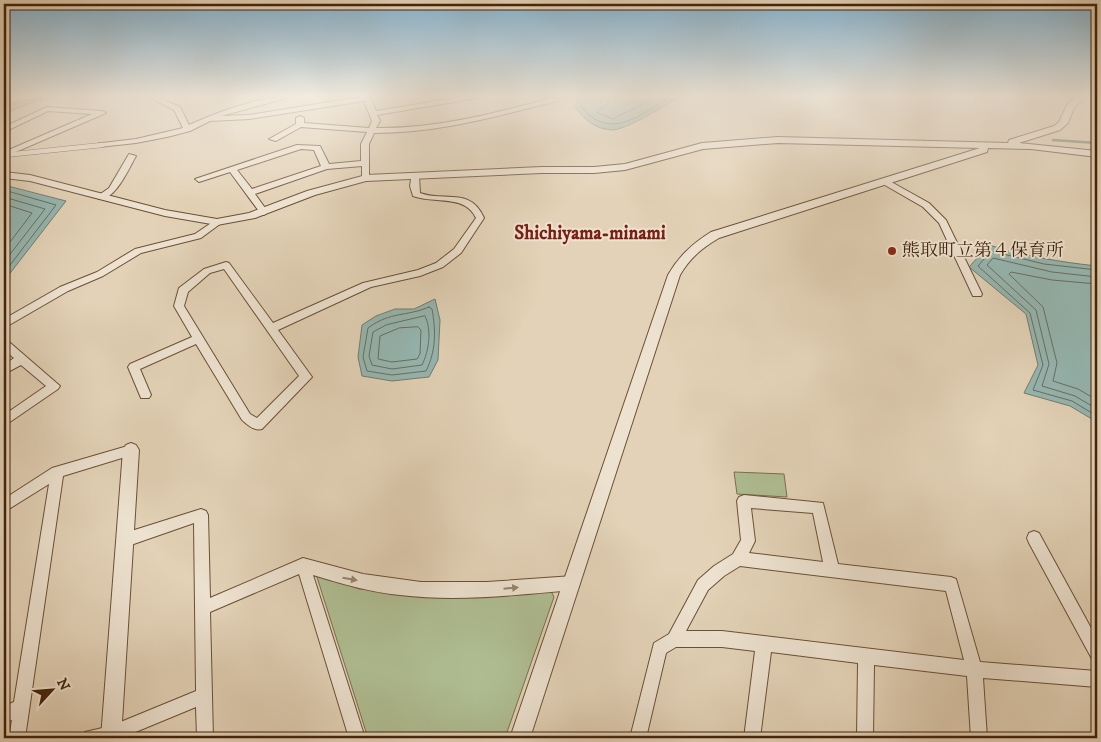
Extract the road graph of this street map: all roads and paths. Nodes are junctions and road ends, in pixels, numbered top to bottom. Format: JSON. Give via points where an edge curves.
{"nodes":[{"id":1,"x":61,"y":131,"type":"edge"},
{"id":2,"x":180,"y":131,"type":"edge"},
{"id":3,"x":289,"y":131,"type":"edge"},
{"id":4,"x":371,"y":131,"type":"edge"},
{"id":5,"x":1048,"y":131,"type":"edge"},
{"id":6,"x":273,"y":139,"type":"dead end"},
{"id":7,"x":102,"y":145,"type":"joint"},
{"id":8,"x":997,"y":146,"type":"junction"},
{"id":9,"x":1097,"y":154,"type":"edge"},
{"id":10,"x":4,"y":155,"type":"edge"},
{"id":11,"x":132,"y":156,"type":"dead end"},
{"id":12,"x":364,"y":162,"type":"junction"},
{"id":13,"x":326,"y":167,"type":"junction"},
{"id":14,"x":232,"y":168,"type":"junction"},
{"id":15,"x":4,"y":174,"type":"edge"},
{"id":16,"x":415,"y":175,"type":"junction"},
{"id":17,"x":366,"y":178,"type":"junction"},
{"id":18,"x":199,"y":179,"type":"dead end"},
{"id":19,"x":886,"y":182,"type":"junction"},
{"id":20,"x":249,"y":193,"type":"junction"},
{"id":21,"x":102,"y":197,"type":"junction"},
{"id":22,"x":264,"y":212,"type":"junction"},
{"id":23,"x":217,"y":222,"type":"junction"},
{"id":24,"x":977,"y":294,"type":"dead end"},
{"id":25,"x":4,"y":324,"type":"edge"},
{"id":26,"x":273,"y":328,"type":"junction"},
{"id":27,"x":199,"y":338,"type":"junction"},
{"id":28,"x":4,"y":344,"type":"edge"},
{"id":29,"x":21,"y":359,"type":"junction"},
{"id":30,"x":4,"y":370,"type":"edge"},
{"id":31,"x":145,"y":395,"type":"dead end"},
{"id":32,"x":4,"y":421,"type":"edge"},
{"id":33,"x":131,"y":450,"type":"joint"},
{"id":34,"x":57,"y":472,"type":"junction"},
{"id":35,"x":4,"y":506,"type":"edge"},
{"id":36,"x":1034,"y":538,"type":"dead end"},
{"id":37,"x":124,"y":540,"type":"junction"},
{"id":38,"x":738,"y":559,"type":"junction"},
{"id":39,"x":303,"y":565,"type":"junction"},
{"id":40,"x":832,"y":570,"type":"junction"},
{"id":41,"x":573,"y":583,"type":"junction"},
{"id":42,"x":203,"y":608,"type":"junction"},
{"id":43,"x":674,"y":639,"type":"junction"},
{"id":44,"x":764,"y":644,"type":"junction"},
{"id":45,"x":1097,"y":654,"type":"edge"},
{"id":46,"x":866,"y":656,"type":"junction"},
{"id":47,"x":974,"y":669,"type":"junction"},
{"id":48,"x":1097,"y":679,"type":"edge"},
{"id":49,"x":204,"y":696,"type":"junction"},
{"id":50,"x":21,"y":708,"type":"junction"},
{"id":51,"x":4,"y":714,"type":"edge"},
{"id":52,"x":111,"y":736,"type":"edge"},
{"id":53,"x":17,"y":738,"type":"edge"},
{"id":54,"x":91,"y":738,"type":"edge"},
{"id":55,"x":205,"y":738,"type":"edge"},
{"id":56,"x":357,"y":738,"type":"edge"},
{"id":57,"x":520,"y":738,"type":"edge"},
{"id":58,"x":638,"y":738,"type":"edge"},
{"id":59,"x":752,"y":738,"type":"edge"},
{"id":60,"x":865,"y":738,"type":"edge"},
{"id":61,"x":978,"y":738,"type":"edge"}],
"edges":[{"from":1,"to":10,"type":"street"},
{"from":2,"to":7,"type":"street"},
{"from":3,"to":6,"type":"street"},
{"from":4,"to":12,"type":"street","via":[[365,144]]},
{"from":5,"to":8,"type":"street"},
{"from":7,"to":10,"type":"lane"},
{"from":8,"to":9,"type":"street","via":[[1031,146]]},
{"from":8,"to":16,"type":"street","via":[[778,140],[702,146],[625,167],[594,170]]},
{"from":8,"to":19,"type":"street"},
{"from":11,"to":21,"type":"street","via":[[112,190]]},
{"from":12,"to":13,"type":"street"},
{"from":12,"to":17,"type":"street"},
{"from":13,"to":14,"type":"street","via":[[317,148],[300,146]]},
{"from":13,"to":20,"type":"street"},
{"from":14,"to":18,"type":"street"},
{"from":14,"to":20,"type":"street"},
{"from":15,"to":21,"type":"street"},
{"from":16,"to":17,"type":"street"},
{"from":16,"to":26,"type":"street","via":[[416,194],[424,198],[456,198],[479,213],[480,218],[450,258],[409,276],[367,285]]},
{"from":17,"to":22,"type":"street","via":[[311,193]]},
{"from":19,"to":24,"type":"street","via":[[935,212],[943,222]]},
{"from":19,"to":41,"type":"street","via":[[715,235],[692,248],[683,258],[674,275]]},
{"from":20,"to":22,"type":"street"},
{"from":21,"to":23,"type":"street"},
{"from":22,"to":23,"type":"street"},
{"from":23,"to":25,"type":"street","via":[[198,236],[138,251],[100,274],[64,288]]},
{"from":26,"to":27,"type":"street","via":[[226,265],[208,271],[183,290],[179,306]]},
{"from":26,"to":27,"type":"street","via":[[306,377],[258,425],[246,417]]},
{"from":27,"to":31,"type":"street","via":[[134,368]]},
{"from":28,"to":29,"type":"street"},
{"from":29,"to":30,"type":"street"},
{"from":29,"to":32,"type":"street","via":[[54,386]]},
{"from":33,"to":34,"type":"street"},
{"from":33,"to":37,"type":"street"},
{"from":34,"to":35,"type":"street"},
{"from":34,"to":50,"type":"street"},
{"from":36,"to":45,"type":"street"},
{"from":37,"to":42,"type":"street","via":[[201,515]]},
{"from":37,"to":52,"type":"street"},
{"from":38,"to":40,"type":"street"},
{"from":38,"to":40,"type":"street","via":[[748,541],[744,501],[818,507]]},
{"from":38,"to":43,"type":"street","via":[[703,585]]},
{"from":39,"to":41,"type":"street","one_way":true,"via":[[339,577],[400,588],[484,590]]},
{"from":39,"to":42,"type":"street"},
{"from":39,"to":56,"type":"street"},
{"from":40,"to":47,"type":"street","via":[[951,584]]},
{"from":41,"to":57,"type":"street"},
{"from":42,"to":49,"type":"street"},
{"from":43,"to":44,"type":"street"},
{"from":43,"to":58,"type":"street","via":[[659,648]]},
{"from":44,"to":46,"type":"street"},
{"from":44,"to":59,"type":"street"},
{"from":46,"to":47,"type":"street"},
{"from":46,"to":60,"type":"street"},
{"from":47,"to":48,"type":"street"},
{"from":47,"to":61,"type":"street"},
{"from":49,"to":52,"type":"street"},
{"from":49,"to":55,"type":"street"},
{"from":50,"to":51,"type":"street"},
{"from":50,"to":53,"type":"street"},
{"from":52,"to":54,"type":"street"}]}
